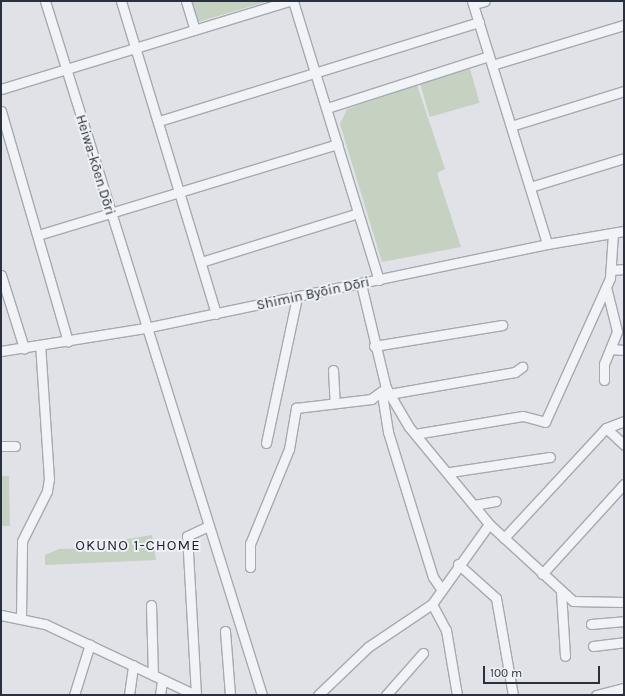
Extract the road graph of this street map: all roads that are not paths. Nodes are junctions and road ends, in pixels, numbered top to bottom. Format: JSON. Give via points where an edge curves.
{"nodes":[{"id":1,"x":45,"y":1,"type":"edge"},
{"id":2,"x":121,"y":1,"type":"edge"},
{"id":3,"x":186,"y":1,"type":"edge"},
{"id":4,"x":289,"y":1,"type":"edge"},
{"id":5,"x":293,"y":1,"type":"edge"},
{"id":6,"x":485,"y":1,"type":"edge"},
{"id":7,"x":473,"y":3,"type":"edge"},
{"id":8,"x":479,"y":22,"type":"junction"},
{"id":9,"x":624,"y":25,"type":"edge"},
{"id":10,"x":195,"y":30,"type":"junction"},
{"id":11,"x":136,"y":48,"type":"junction"},
{"id":12,"x":489,"y":56,"type":"junction"},
{"id":13,"x":492,"y":65,"type":"junction"},
{"id":14,"x":66,"y":70,"type":"junction"},
{"id":15,"x":316,"y":72,"type":"junction"},
{"id":16,"x":1,"y":89,"type":"edge"},
{"id":17,"x":624,"y":91,"type":"edge"},
{"id":18,"x":327,"y":108,"type":"junction"},
{"id":19,"x":1,"y":111,"type":"edge"},
{"id":20,"x":159,"y":121,"type":"junction"},
{"id":21,"x":511,"y":126,"type":"junction"},
{"id":22,"x":337,"y":144,"type":"junction"},
{"id":23,"x":624,"y":158,"type":"edge"},
{"id":24,"x":530,"y":187,"type":"junction"},
{"id":25,"x":180,"y":192,"type":"junction"},
{"id":26,"x":358,"y":213,"type":"junction"},
{"id":27,"x":110,"y":214,"type":"junction"},
{"id":28,"x":624,"y":231,"type":"edge"},
{"id":29,"x":613,"y":233,"type":"junction"},
{"id":30,"x":38,"y":235,"type":"junction"},
{"id":31,"x":547,"y":244,"type":"junction"},
{"id":32,"x":201,"y":262,"type":"junction"},
{"id":33,"x":624,"y":269,"type":"edge"},
{"id":34,"x":612,"y":270,"type":"junction"},
{"id":35,"x":1,"y":275,"type":"edge"},
{"id":36,"x":379,"y":280,"type":"junction"},
{"id":37,"x":361,"y":284,"type":"junction"},
{"id":38,"x":606,"y":287,"type":"junction"},
{"id":39,"x":297,"y":297,"type":"junction"},
{"id":40,"x":216,"y":314,"type":"junction"},
{"id":41,"x":502,"y":325,"type":"dead end"},
{"id":42,"x":145,"y":328,"type":"junction"},
{"id":43,"x":68,"y":341,"type":"junction"},
{"id":44,"x":40,"y":345,"type":"junction"},
{"id":45,"x":374,"y":346,"type":"junction"},
{"id":46,"x":24,"y":348,"type":"junction"},
{"id":47,"x":610,"y":349,"type":"junction"},
{"id":48,"x":624,"y":350,"type":"edge"},
{"id":49,"x":1,"y":351,"type":"edge"},
{"id":50,"x":522,"y":367,"type":"dead end"},
{"id":51,"x":333,"y":370,"type":"dead end"},
{"id":52,"x":604,"y":380,"type":"dead end"},
{"id":53,"x":385,"y":392,"type":"junction"},
{"id":54,"x":335,"y":402,"type":"junction"},
{"id":55,"x":624,"y":421,"type":"edge"},
{"id":56,"x":606,"y":428,"type":"junction"},
{"id":57,"x":415,"y":434,"type":"junction"},
{"id":58,"x":266,"y":443,"type":"dead end"},
{"id":59,"x":624,"y":445,"type":"edge"},
{"id":60,"x":1,"y":446,"type":"edge"},
{"id":61,"x":15,"y":446,"type":"dead end"},
{"id":62,"x":550,"y":456,"type":"dead end"},
{"id":63,"x":450,"y":472,"type":"junction"},
{"id":64,"x":624,"y":484,"type":"edge"},
{"id":65,"x":496,"y":502,"type":"dead end"},
{"id":66,"x":474,"y":505,"type":"junction"},
{"id":67,"x":489,"y":524,"type":"junction"},
{"id":68,"x":208,"y":526,"type":"junction"},
{"id":69,"x":504,"y":538,"type":"junction"},
{"id":70,"x":458,"y":564,"type":"junction"},
{"id":71,"x":250,"y":567,"type":"dead end"},
{"id":72,"x":542,"y":574,"type":"junction"},
{"id":73,"x":441,"y":589,"type":"junction"},
{"id":74,"x":561,"y":592,"type":"junction"},
{"id":75,"x":624,"y":602,"type":"edge"},
{"id":76,"x":432,"y":604,"type":"junction"},
{"id":77,"x":151,"y":605,"type":"dead end"},
{"id":78,"x":1,"y":615,"type":"edge"},
{"id":79,"x":21,"y":616,"type":"junction"},
{"id":80,"x":624,"y":621,"type":"edge"},
{"id":81,"x":591,"y":624,"type":"dead end"},
{"id":82,"x":225,"y":631,"type":"dead end"},
{"id":83,"x":624,"y":642,"type":"edge"},
{"id":84,"x":90,"y":644,"type":"junction"},
{"id":85,"x":593,"y":646,"type":"dead end"},
{"id":86,"x":423,"y":653,"type":"dead end"},
{"id":87,"x":565,"y":656,"type":"dead end"},
{"id":88,"x":133,"y":665,"type":"junction"},
{"id":89,"x":153,"y":675,"type":"junction"},
{"id":90,"x":162,"y":680,"type":"junction"},
{"id":91,"x":624,"y":688,"type":"edge"},
{"id":92,"x":75,"y":695,"type":"edge"},
{"id":93,"x":129,"y":695,"type":"edge"},
{"id":94,"x":160,"y":695,"type":"edge"},
{"id":95,"x":196,"y":695,"type":"edge"},
{"id":96,"x":230,"y":695,"type":"edge"},
{"id":97,"x":262,"y":695,"type":"edge"},
{"id":98,"x":318,"y":695,"type":"edge"},
{"id":99,"x":386,"y":695,"type":"edge"},
{"id":100,"x":457,"y":695,"type":"edge"},
{"id":101,"x":513,"y":695,"type":"edge"},
{"id":102,"x":596,"y":695,"type":"edge"}],
"edges":[{"from":1,"to":14,"type":"street","name":"Heiwa-kōen Dōri"},
{"from":2,"to":11,"type":"street"},
{"from":3,"to":10,"type":"street"},
{"from":4,"to":10,"type":"street"},
{"from":5,"to":15,"type":"street"},
{"from":6,"to":7,"type":"street"},
{"from":7,"to":8,"type":"street"},
{"from":8,"to":12,"type":"street"},
{"from":8,"to":15,"type":"street"},
{"from":9,"to":13,"type":"street"},
{"from":10,"to":11,"type":"street"},
{"from":11,"to":14,"type":"street"},
{"from":11,"to":20,"type":"street"},
{"from":12,"to":13,"type":"street"},
{"from":12,"to":18,"type":"street"},
{"from":13,"to":21,"type":"street"},
{"from":14,"to":16,"type":"street"},
{"from":14,"to":27,"type":"street","name":"Heiwa-kōen Dōri"},
{"from":15,"to":18,"type":"street"},
{"from":15,"to":20,"type":"street"},
{"from":17,"to":21,"type":"street"},
{"from":18,"to":22,"type":"street"},
{"from":19,"to":30,"type":"street"},
{"from":20,"to":25,"type":"street"},
{"from":21,"to":24,"type":"street"},
{"from":22,"to":25,"type":"street"},
{"from":22,"to":26,"type":"street"},
{"from":23,"to":24,"type":"street"},
{"from":24,"to":31,"type":"street"},
{"from":25,"to":27,"type":"street"},
{"from":25,"to":32,"type":"street"},
{"from":26,"to":32,"type":"street"},
{"from":26,"to":36,"type":"street"},
{"from":27,"to":30,"type":"street"},
{"from":27,"to":42,"type":"street","name":"Heiwa-kōen Dōri"},
{"from":28,"to":29,"type":"street","name":"Shimin Byōin Dōri"},
{"from":29,"to":31,"type":"street","name":"Shimin Byōin Dōri"},
{"from":29,"to":34,"type":"street"},
{"from":30,"to":43,"type":"street"},
{"from":31,"to":36,"type":"street","name":"Shimin Byōin Dōri"},
{"from":32,"to":40,"type":"street"},
{"from":33,"to":34,"type":"street"},
{"from":34,"to":38,"type":"street"},
{"from":35,"to":46,"type":"street"},
{"from":36,"to":37,"type":"street","name":"Shimin Byōin Dōri"},
{"from":37,"to":39,"type":"street","name":"Shimin Byōin Dōri"},
{"from":37,"to":45,"type":"street"},
{"from":38,"to":47,"type":"street","via":[[617,331]]},
{"from":38,"to":57,"type":"street","via":[[545,422],[523,416]]},
{"from":39,"to":40,"type":"street","name":"Shimin Byōin Dōri"},
{"from":39,"to":58,"type":"street"},
{"from":40,"to":42,"type":"street","name":"Shimin Byōin Dōri"},
{"from":41,"to":45,"type":"street"},
{"from":42,"to":43,"type":"street","name":"Shimin Byōin Dōri"},
{"from":42,"to":68,"type":"street","name":"Heiwa-kōen Dōri"},
{"from":43,"to":44,"type":"street","name":"Shimin Byōin Dōri"},
{"from":44,"to":46,"type":"street","name":"Shimin Byōin Dōri"},
{"from":44,"to":79,"type":"street","via":[[49,479],[47,491],[22,541]]},
{"from":45,"to":53,"type":"street"},
{"from":46,"to":49,"type":"street","name":"Shimin Byōin Dōri"},
{"from":47,"to":48,"type":"street"},
{"from":47,"to":52,"type":"street","via":[[604,364]]},
{"from":50,"to":53,"type":"street","via":[[515,372]]},
{"from":51,"to":54,"type":"street"},
{"from":53,"to":54,"type":"street","via":[[371,399]]},
{"from":53,"to":57,"type":"street"},
{"from":53,"to":73,"type":"street","via":[[388,432],[433,577]]},
{"from":54,"to":71,"type":"street","via":[[296,408],[289,449],[250,544]]},
{"from":55,"to":56,"type":"street"},
{"from":56,"to":59,"type":"street"},
{"from":56,"to":69,"type":"street"},
{"from":57,"to":63,"type":"street"},
{"from":60,"to":61,"type":"street"},
{"from":62,"to":63,"type":"street"},
{"from":63,"to":66,"type":"street"},
{"from":64,"to":72,"type":"street"},
{"from":65,"to":66,"type":"street"},
{"from":66,"to":67,"type":"street"},
{"from":67,"to":69,"type":"street"},
{"from":67,"to":70,"type":"street"},
{"from":68,"to":95,"type":"street","via":[[187,536]]},
{"from":68,"to":97,"type":"street","name":"Heiwa-kōen Dōri"},
{"from":69,"to":72,"type":"street"},
{"from":70,"to":73,"type":"street"},
{"from":70,"to":101,"type":"street","via":[[496,598]]},
{"from":72,"to":74,"type":"street"},
{"from":73,"to":76,"type":"street"},
{"from":74,"to":75,"type":"street","via":[[582,603]]},
{"from":74,"to":87,"type":"street"},
{"from":76,"to":98,"type":"street","via":[[368,647]]},
{"from":76,"to":100,"type":"street","via":[[446,630]]},
{"from":77,"to":89,"type":"street"},
{"from":78,"to":79,"type":"street"},
{"from":79,"to":84,"type":"street"},
{"from":80,"to":81,"type":"street"},
{"from":82,"to":96,"type":"street"},
{"from":83,"to":85,"type":"street"},
{"from":84,"to":88,"type":"street"},
{"from":84,"to":92,"type":"street"},
{"from":86,"to":99,"type":"street"},
{"from":88,"to":89,"type":"street"},
{"from":88,"to":93,"type":"street"},
{"from":89,"to":90,"type":"street"},
{"from":90,"to":94,"type":"street"},
{"from":90,"to":95,"type":"street"},
{"from":91,"to":102,"type":"street"}]}
